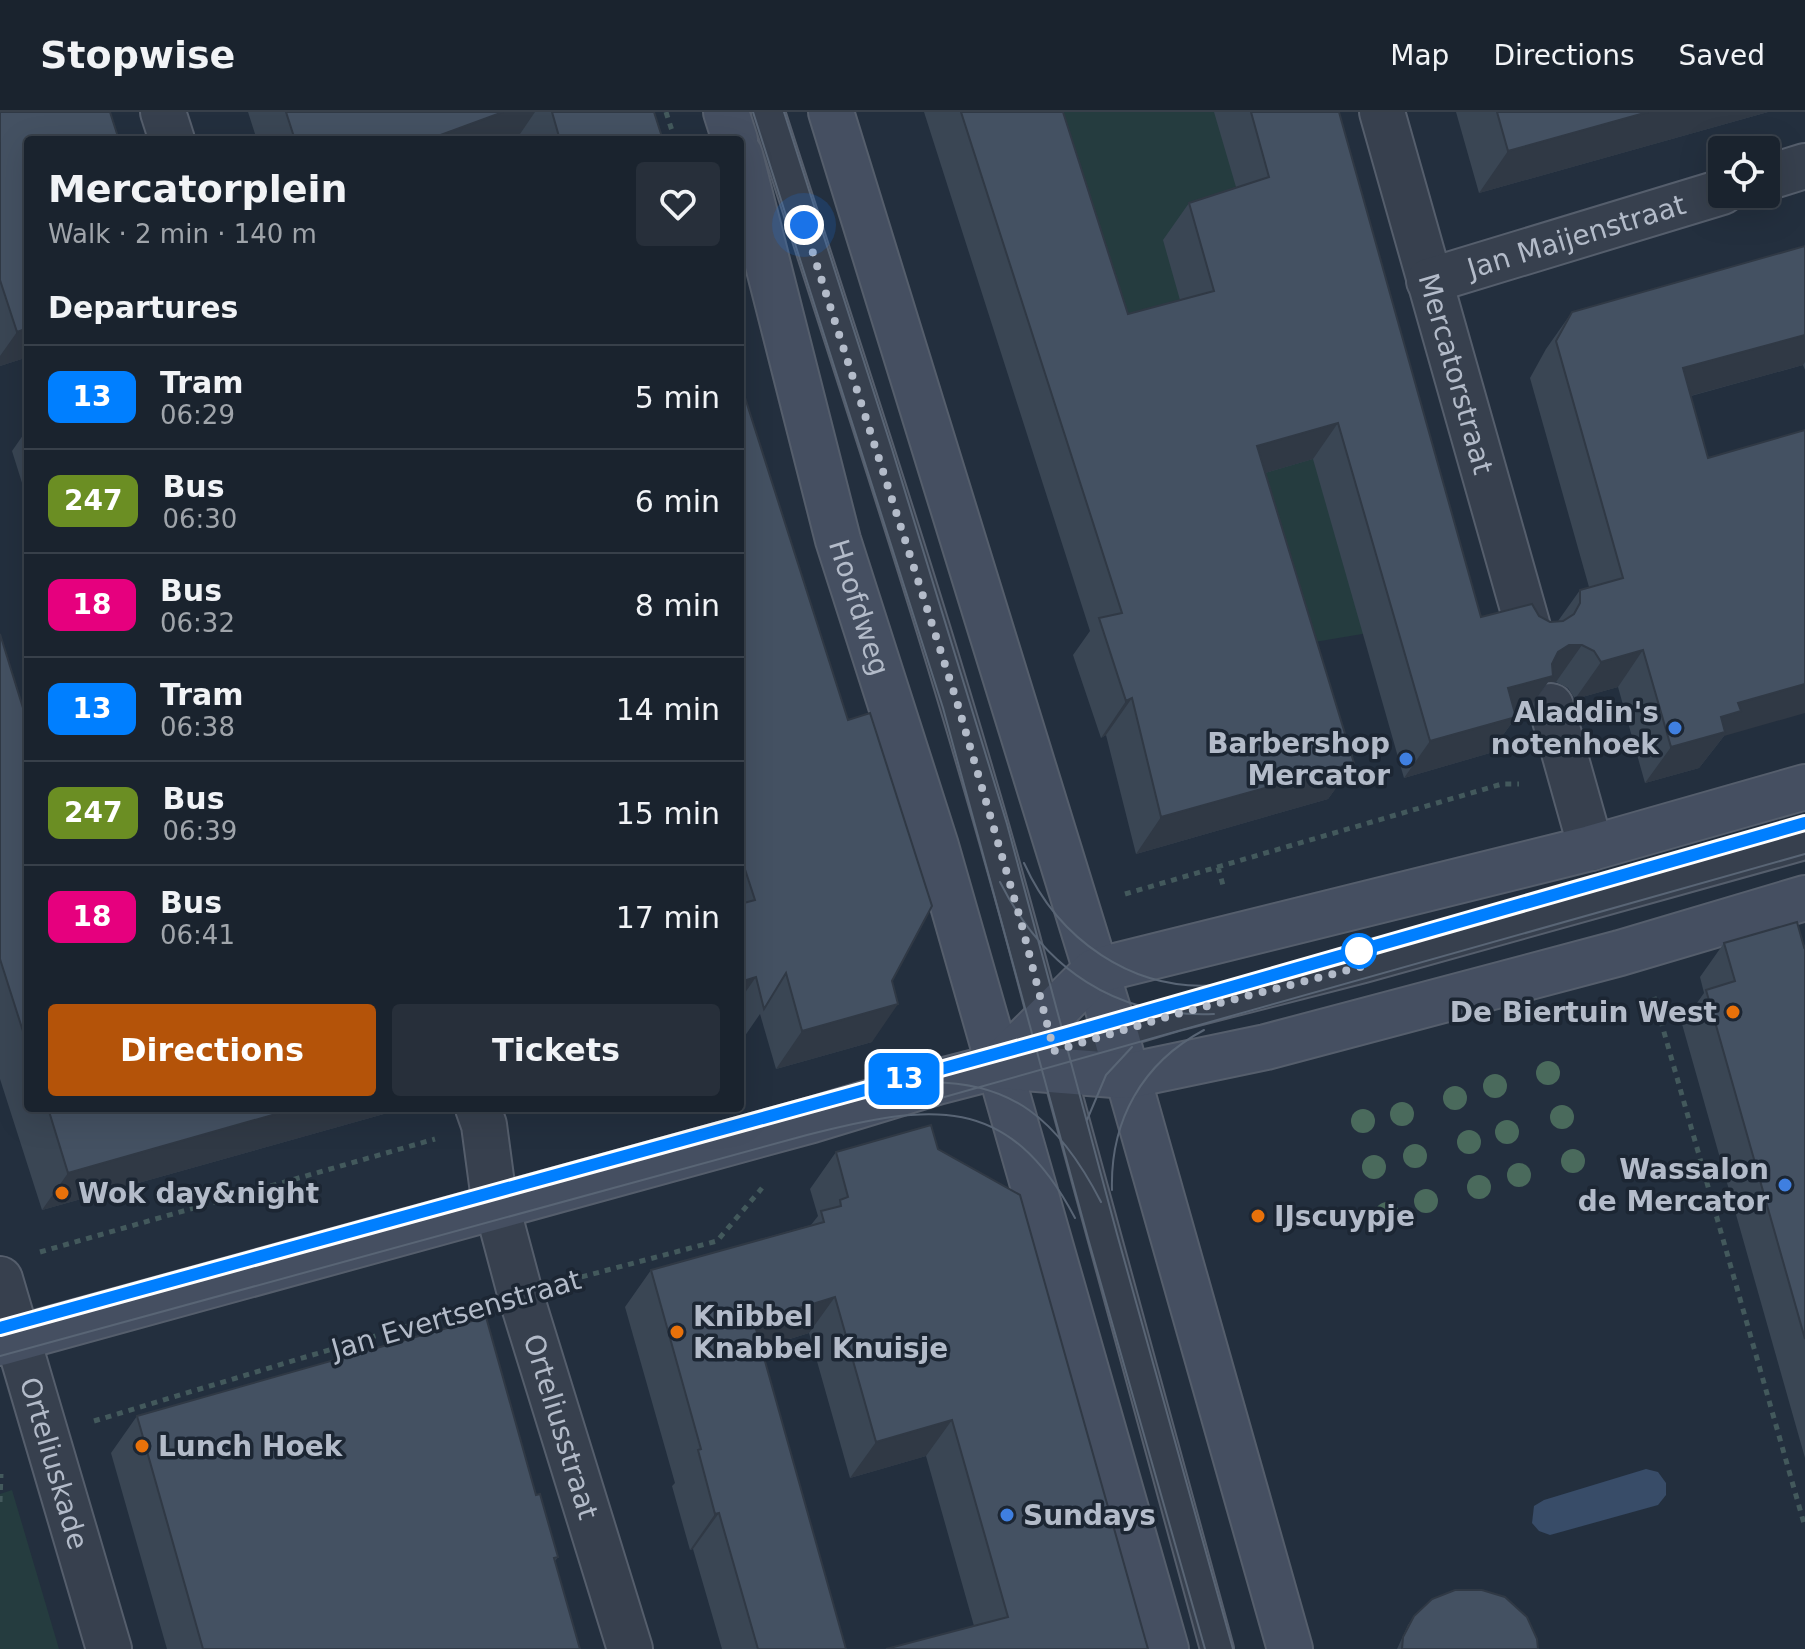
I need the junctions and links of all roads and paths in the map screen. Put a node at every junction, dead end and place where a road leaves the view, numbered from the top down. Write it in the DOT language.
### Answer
graph roads {
  1 [pos="163,112"];
  2 [pos="666,112"];
  3 [pos="726,112"];
  4 [pos="768,112"];
  5 [pos="831,112"];
  6 [pos="1382,112"];
  7 [pos="171,136"];
  8 [pos="674,136"];
  9 [pos="734,136"];
  10 [pos="1805,166"];
  11 [pos="744,171"];
  12 [pos="1780,174"];
  13 [pos="1708,196"];
  14 [pos="1429,281"];
  15 [pos="1530,634"];
  16 [pos="1551,706"];
  17 [pos="1805,787"];
  18 [pos="1576,794"];
  19 [pos="1805,843"];
  20 [pos="1591,848"];
  21 [pos="1805,898"];
  22 [pos="1078,911"];
  23 [pos="1635,967"];
  24 [pos="1095,971"];
  25 [pos="1115,1032"];
  26 [pos="1053,1047"];
  27 [pos="997,1060"];
  28 [pos="1127,1076"];
  29 [pos="481,1116"];
  30 [pos="764,1186"];
  31 [pos="497,1206"];
  32 [pos="15,1267"];
  33 [pos="520,1293"];
  34 [pos="8,1341"];
  35 [pos="47,1435"];
  36 [pos="1805,1527"];
  37 [pos="109,1649"];
  38 [pos="630,1649"];
  39 [pos="1166,1649"];
  40 [pos="1217,1649"];
  41 [pos="1290,1649"];
  1 -- 7 [label="street"];
  2 -- 8 [label="path"];
  3 -- 9 [label="street"];
  4 -- 26 [label="lane"];
  5 -- 22 [label="street"];
  6 -- 14 [label="street, Mercatorstraat"];
  10 -- 12 [label="street"];
  11 -- 27 [label="street, Hoofdweg"];
  13 -- 14 [label="street, Jan Maijenstraat"];
  14 -- 15 [label="street, Mercatorstraat"];
  16 -- 18 [label="street"];
  17 -- 20 [label="street"];
  18 -- 20 [label="street"];
  18 -- 22 [label="path"];
  19 -- 25 [label="lane"];
  20 -- 24 [label="street"];
  21 -- 23 [label="street"];
  22 -- 24 [label="street"];
  23 -- 28 [label="street"];
  23 -- 36 [label="path"];
  24 -- 25 [label="street"];
  24 -- 26 [label="street"];
  25 -- 26 [label="lane"];
  25 -- 28 [label="street"];
  26 -- 27 [label="street"];
  26 -- 28 [label="street"];
  26 -- 40 [label="lane"];
  27 -- 31 [label="street"];
  27 -- 39 [label="street, Hoofdweg"];
  28 -- 41 [label="street"];
  29 -- 31 [label="street, Orteliusstraat"];
  29 -- 32 [label="path"];
  30 -- 33 [label="path, Jan Evertsenstraat"];
  31 -- 33 [label="street, Orteliusstraat"];
  31 -- 34 [label="street"];
  32 -- 34 [label="street, Orteliuskade"];
  33 -- 35 [label="path, Jan Evertsenstraat"];
  33 -- 38 [label="street, Orteliusstraat"];
  34 -- 35 [label="street, Orteliuskade"];
  35 -- 37 [label="street, Orteliuskade"];
}
